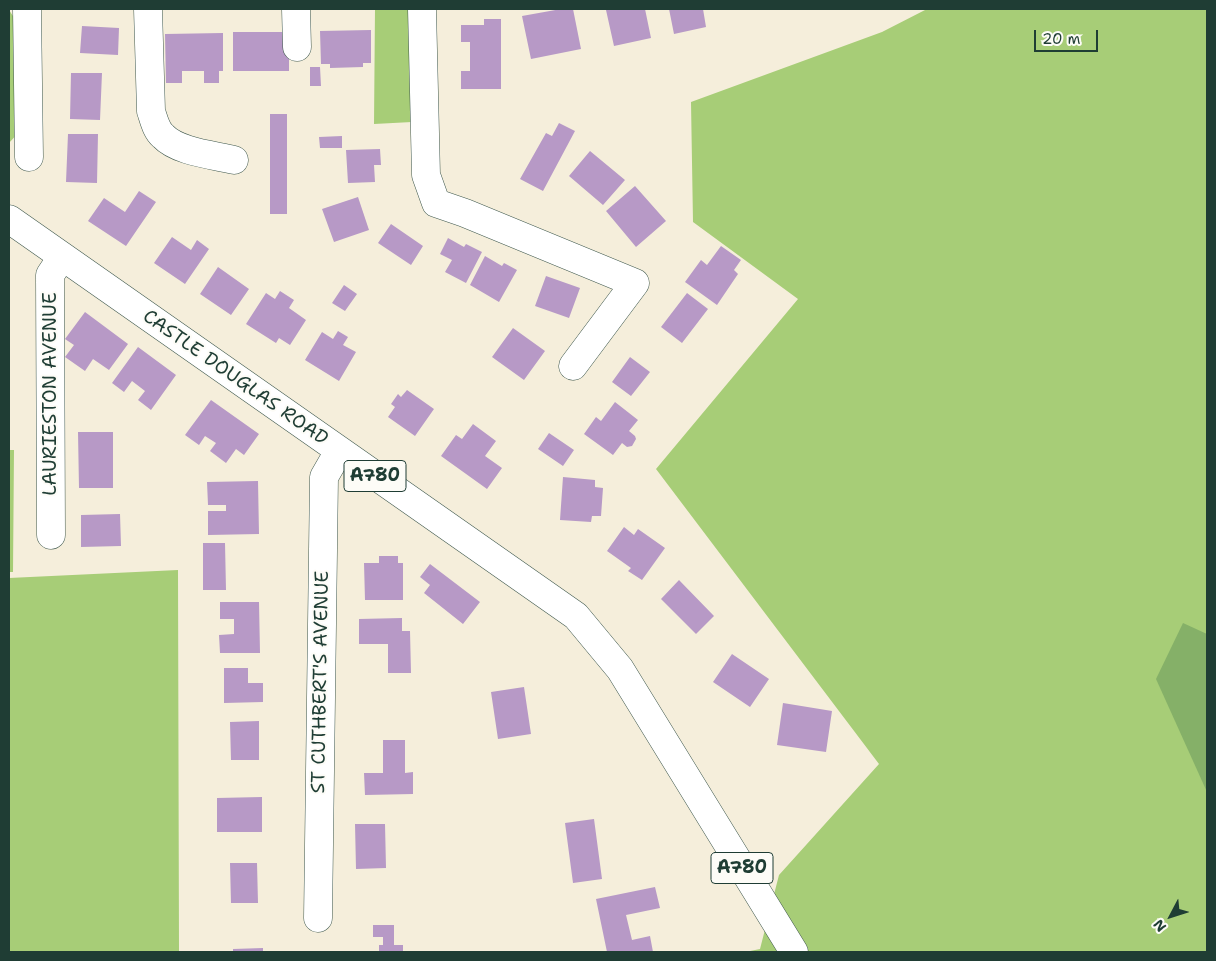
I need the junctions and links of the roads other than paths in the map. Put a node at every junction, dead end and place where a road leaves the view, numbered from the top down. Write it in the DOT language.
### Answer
graph roads {
  1 [pos="27,9"];
  2 [pos="148,9"];
  3 [pos="296,9"];
  4 [pos="422,9"];
  5 [pos="298,47"];
  6 [pos="29,157"];
  7 [pos="234,160"];
  8 [pos="9,219"];
  9 [pos="62,257"];
  10 [pos="574,366"];
  11 [pos="339,451"];
  12 [pos="51,535"];
  13 [pos="318,918"];
  14 [pos="794,952"];
  1 -- 6 [label="street"];
  2 -- 7 [label="street"];
  3 -- 5 [label="street"];
  4 -- 10 [label="street"];
  8 -- 9 [label="street, CASTLE DOUGLAS ROAD / A780"];
  9 -- 11 [label="street, CASTLE DOUGLAS ROAD / A780"];
  9 -- 12 [label="street, LAURIESTON AVENUE"];
  11 -- 13 [label="street, ST CUTHBERT'S AVENUE"];
  11 -- 14 [label="street, CASTLE DOUGLAS ROAD / A780"];
}
